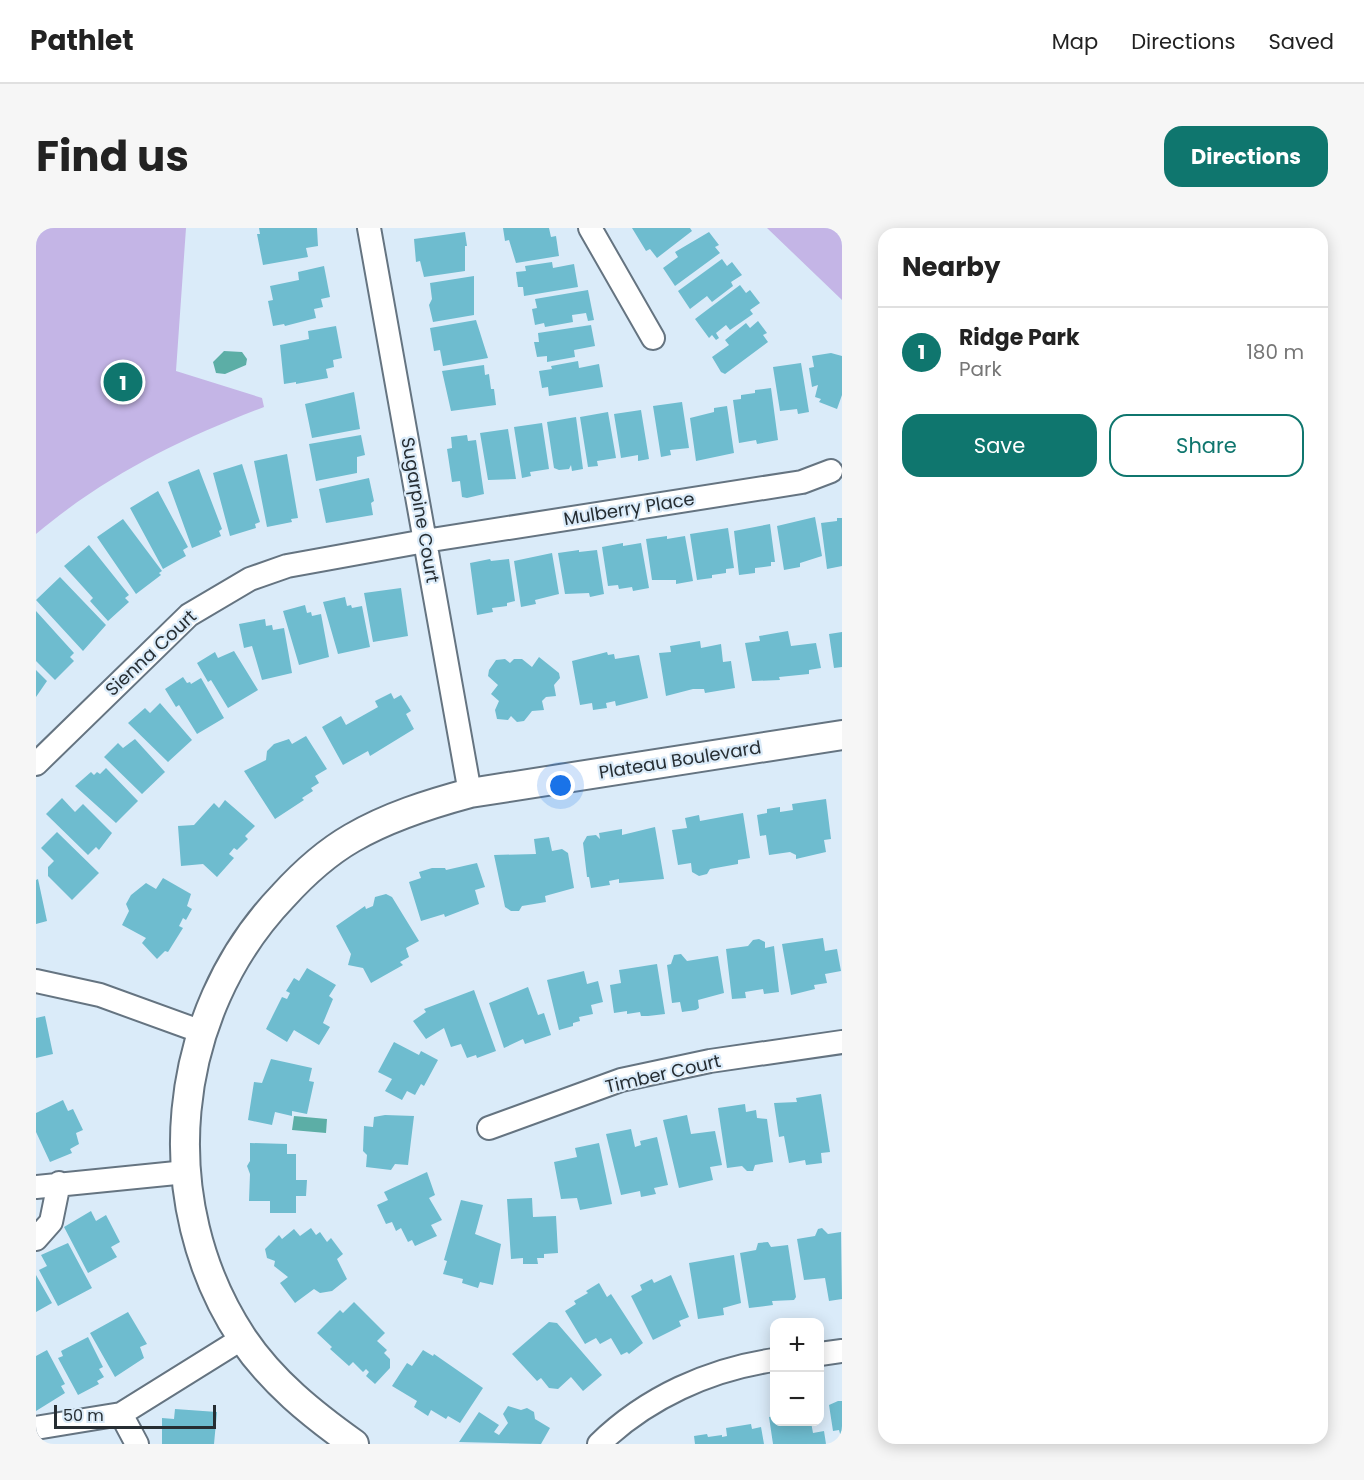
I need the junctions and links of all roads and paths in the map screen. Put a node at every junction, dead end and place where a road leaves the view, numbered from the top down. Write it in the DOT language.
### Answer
graph roads {
  1 [pos="369,228"];
  2 [pos="590,228"];
  3 [pos="652,338"];
  4 [pos="831,471"];
  5 [pos="425,541"];
  6 [pos="842,735"];
  7 [pos="36,764"];
  8 [pos="470,793"];
  9 [pos="36,981"];
  10 [pos="202,1032"];
  11 [pos="842,1042"];
  12 [pos="489,1128"];
  13 [pos="186,1172"];
  14 [pos="59,1183"];
  15 [pos="36,1187"];
  16 [pos="36,1239"];
  17 [pos="243,1338"];
  18 [pos="842,1351"];
  19 [pos="824,1353"];
  20 [pos="770,1361"];
  21 [pos="121,1414"];
  22 [pos="36,1428"];
  23 [pos="137,1444"];
  24 [pos="354,1444"];
  25 [pos="599,1444"];
  1 -- 5 [label="street, Sugarpine Court"];
  2 -- 3 [label="street"];
  4 -- 5 [label="street, Mulberry Place"];
  5 -- 7 [label="street, Sienna Court"];
  5 -- 8 [label="street, Sugarpine Court"];
  6 -- 8 [label="street, Plateau Boulevard"];
  8 -- 10 [label="street, Plateau Boulevard"];
  9 -- 10 [label="street"];
  10 -- 13 [label="street, Plateau Boulevard"];
  11 -- 12 [label="street, Timber Court"];
  13 -- 14 [label="street"];
  13 -- 17 [label="street, Plateau Boulevard"];
  14 -- 15 [label="street"];
  14 -- 16 [label="street"];
  17 -- 21 [label="street"];
  17 -- 24 [label="street, Plateau Boulevard"];
  18 -- 19 [label="street"];
  20 -- 25 [label="street"];
  21 -- 22 [label="street"];
  21 -- 23 [label="street"];
}
